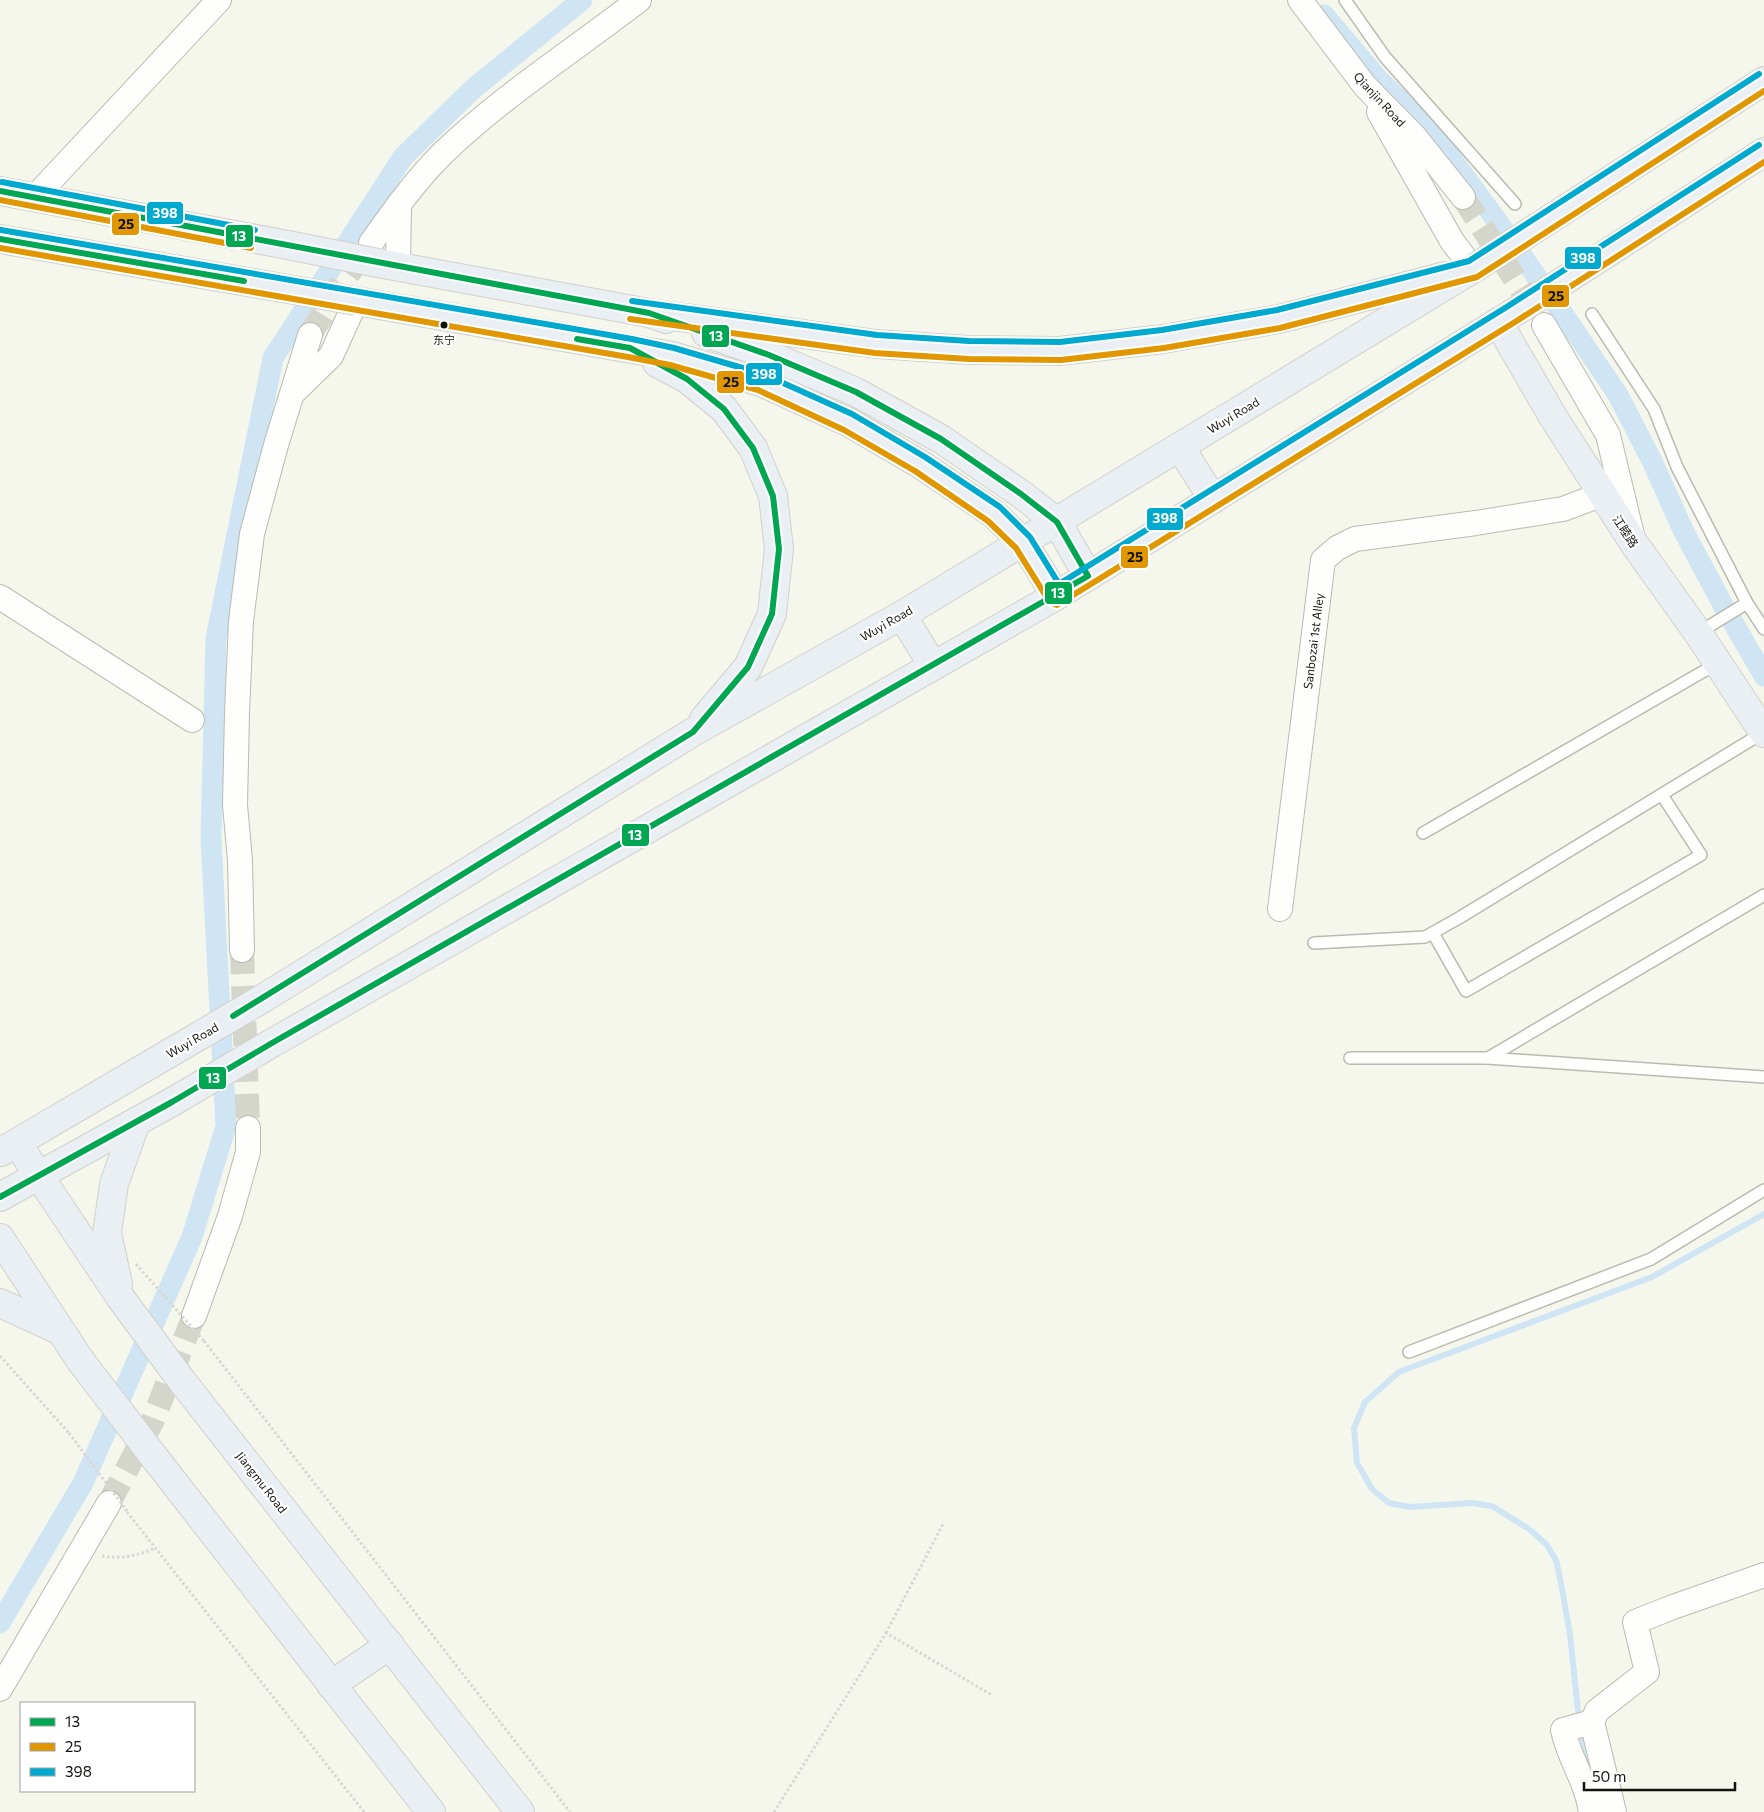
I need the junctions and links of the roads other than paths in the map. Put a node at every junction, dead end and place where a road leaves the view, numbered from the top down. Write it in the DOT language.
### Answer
graph roads {
  1 [pos="219,0"];
  2 [pos="639,0"];
  3 [pos="1300,0"];
  4 [pos="1345,0"];
  5 [pos="1764,81"];
  6 [pos="1365,86"];
  7 [pos="1764,152"];
  8 [pos="0,191"];
  9 [pos="35,197"];
  10 [pos="1463,197"];
  11 [pos="399,204"];
  12 [pos="1515,204"];
  13 [pos="0,239"];
  14 [pos="382,257"];
  15 [pos="1475,268"];
  16 [pos="356,301"];
  17 [pos="649,313"];
  18 [pos="1592,314"];
  19 [pos="1504,318"];
  20 [pos="1544,325"];
  21 [pos="310,335"];
  22 [pos="630,348"];
  23 [pos="292,393"];
  24 [pos="941,439"];
  25 [pos="1180,447"];
  26 [pos="920,464"];
  27 [pos="1603,494"];
  28 [pos="1213,499"];
  29 [pos="1056,522"];
  30 [pos="1023,542"];
  31 [pos="1633,542"];
  32 [pos="1088,576"];
  33 [pos="1056,596"];
  34 [pos="0,597"];
  35 [pos="1747,603"];
  36 [pos="902,615"];
  37 [pos="1764,629"];
  38 [pos="1698,633"];
  39 [pos="1718,663"];
  40 [pos="932,666"];
  41 [pos="192,720"];
  42 [pos="693,732"];
  43 [pos="1764,733"];
  44 [pos="1662,795"];
  45 [pos="1424,833"];
  46 [pos="1764,895"];
  47 [pos="1280,909"];
  48 [pos="1433,933"];
  49 [pos="1314,944"];
  50 [pos="242,950"];
  51 [pos="1350,1058"];
  52 [pos="1487,1058"];
  53 [pos="1764,1077"];
  54 [pos="136,1122"];
  55 [pos="248,1128"];
  56 [pos="8,1148"];
  57 [pos="38,1177"];
  58 [pos="1764,1190"];
  59 [pos="0,1197"];
  60 [pos="0,1238"];
  61 [pos="120,1297"];
  62 [pos="0,1303"];
  63 [pos="194,1316"];
  64 [pos="60,1330"];
  65 [pos="1409,1352"];
  66 [pos="118,1507"];
  67 [pos="1764,1576"];
  68 [pos="390,1645"];
  69 [pos="331,1685"];
  70 [pos="0,1689"];
  71 [pos="1591,1722"];
  72 [pos="430,1812"];
  73 [pos="520,1812"];
  74 [pos="1591,1812"];
  75 [pos="1614,1812"];
  1 -- 9 [label="street"];
  2 -- 11 [label="street"];
  3 -- 6 [label="street, Qianjin Road"];
  4 -- 12 [label="lane"];
  5 -- 15 [label="main road, Wuyi Road, bridge"];
  6 -- 10 [label="street, Qianjin Road"];
  6 -- 15 [label="street"];
  7 -- 19 [label="main road, bridge"];
  8 -- 9 [label="main road"];
  9 -- 14 [label="main road, bridge"];
  11 -- 14 [label="street"];
  11 -- 14 [label="street"];
  13 -- 16 [label="main road, bridge"];
  14 -- 17 [label="main road"];
  15 -- 17 [label="main road"];
  15 -- 25 [label="main road, Wuyi Road"];
  16 -- 22 [label="main road"];
  16 -- 23 [label="street"];
  17 -- 24 [label="main road"];
  18 -- 35 [label="lane"];
  19 -- 27 [label="main road, 江睦路"];
  19 -- 28 [label="main road"];
  20 -- 31 [label="street"];
  21 -- 23 [label="street"];
  22 -- 26 [label="main road"];
  22 -- 42 [label="main road"];
  23 -- 50 [label="street"];
  24 -- 26 [label="main road"];
  24 -- 29 [label="main road"];
  25 -- 28 [label="main road"];
  25 -- 29 [label="main road, Wuyi Road"];
  26 -- 30 [label="main road"];
  27 -- 31 [label="main road, 江睦路"];
  27 -- 47 [label="street, Sanbozai 1st Alley"];
  28 -- 32 [label="main road"];
  29 -- 30 [label="main road, Wuyi Road"];
  29 -- 32 [label="main road"];
  30 -- 33 [label="main road"];
  30 -- 36 [label="main road, Wuyi Road"];
  31 -- 38 [label="main road, 江睦路"];
  32 -- 33 [label="main road"];
  33 -- 40 [label="main road"];
  34 -- 41 [label="street"];
  35 -- 37 [label="lane"];
  35 -- 38 [label="lane"];
  36 -- 40 [label="main road"];
  36 -- 42 [label="main road, Wuyi Road"];
  38 -- 39 [label="main road, 江睦路"];
  39 -- 43 [label="main road, 江睦路"];
  39 -- 45 [label="lane"];
  40 -- 54 [label="main road, bridge"];
  42 -- 56 [label="main road, Wuyi Road, bridge"];
  43 -- 44 [label="lane"];
  44 -- 48 [label="lane"];
  44 -- 48 [label="lane"];
  46 -- 52 [label="lane"];
  48 -- 49 [label="lane"];
  51 -- 52 [label="lane"];
  52 -- 53 [label="lane"];
  54 -- 57 [label="main road"];
  54 -- 61 [label="main road"];
  55 -- 63 [label="street"];
  56 -- 57 [label="main road, Jiangmu Road"];
  57 -- 59 [label="main road"];
  57 -- 61 [label="main road, Jiangmu Road"];
  58 -- 65 [label="lane"];
  60 -- 64 [label="main road"];
  61 -- 68 [label="main road, Jiangmu Road, bridge"];
  62 -- 64 [label="main road"];
  64 -- 69 [label="main road, bridge"];
  66 -- 70 [label="street"];
  67 -- 71 [label="street"];
  68 -- 69 [label="main road"];
  68 -- 73 [label="main road, Jiangmu Road"];
  69 -- 72 [label="main road"];
  71 -- 74 [label="street"];
  71 -- 75 [label="street"];
}
